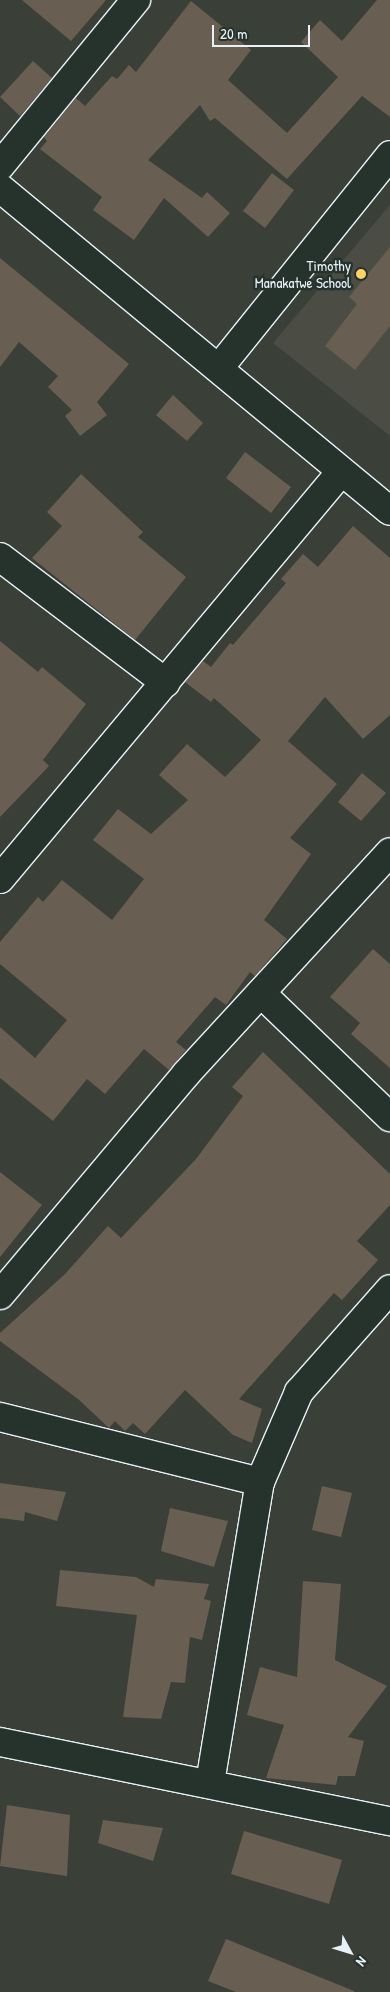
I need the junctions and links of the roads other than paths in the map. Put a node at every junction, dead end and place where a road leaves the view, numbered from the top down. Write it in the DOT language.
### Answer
graph roads {
  1 [pos="136,0"];
  2 [pos="390,154"];
  3 [pos="0,166"];
  4 [pos="0,188"];
  5 [pos="219,368"];
  6 [pos="340,473"];
  7 [pos="390,511"];
  8 [pos="0,557"];
  9 [pos="166,683"];
  10 [pos="390,852"];
  11 [pos="0,878"];
  12 [pos="261,992"];
  13 [pos="390,1117"];
  14 [pos="390,1289"];
  15 [pos="0,1295"];
  16 [pos="0,1417"];
  17 [pos="260,1482"];
  18 [pos="0,1742"];
  19 [pos="210,1783"];
  20 [pos="390,1821"];
  1 -- 3 [label="street"];
  2 -- 5 [label="street"];
  4 -- 5 [label="street"];
  5 -- 6 [label="street"];
  6 -- 7 [label="street"];
  6 -- 9 [label="street"];
  8 -- 9 [label="street"];
  9 -- 11 [label="street"];
  10 -- 12 [label="street"];
  12 -- 13 [label="street"];
  12 -- 15 [label="street"];
  14 -- 17 [label="street"];
  16 -- 17 [label="street"];
  17 -- 19 [label="street"];
  18 -- 19 [label="street"];
  19 -- 20 [label="street"];
}
